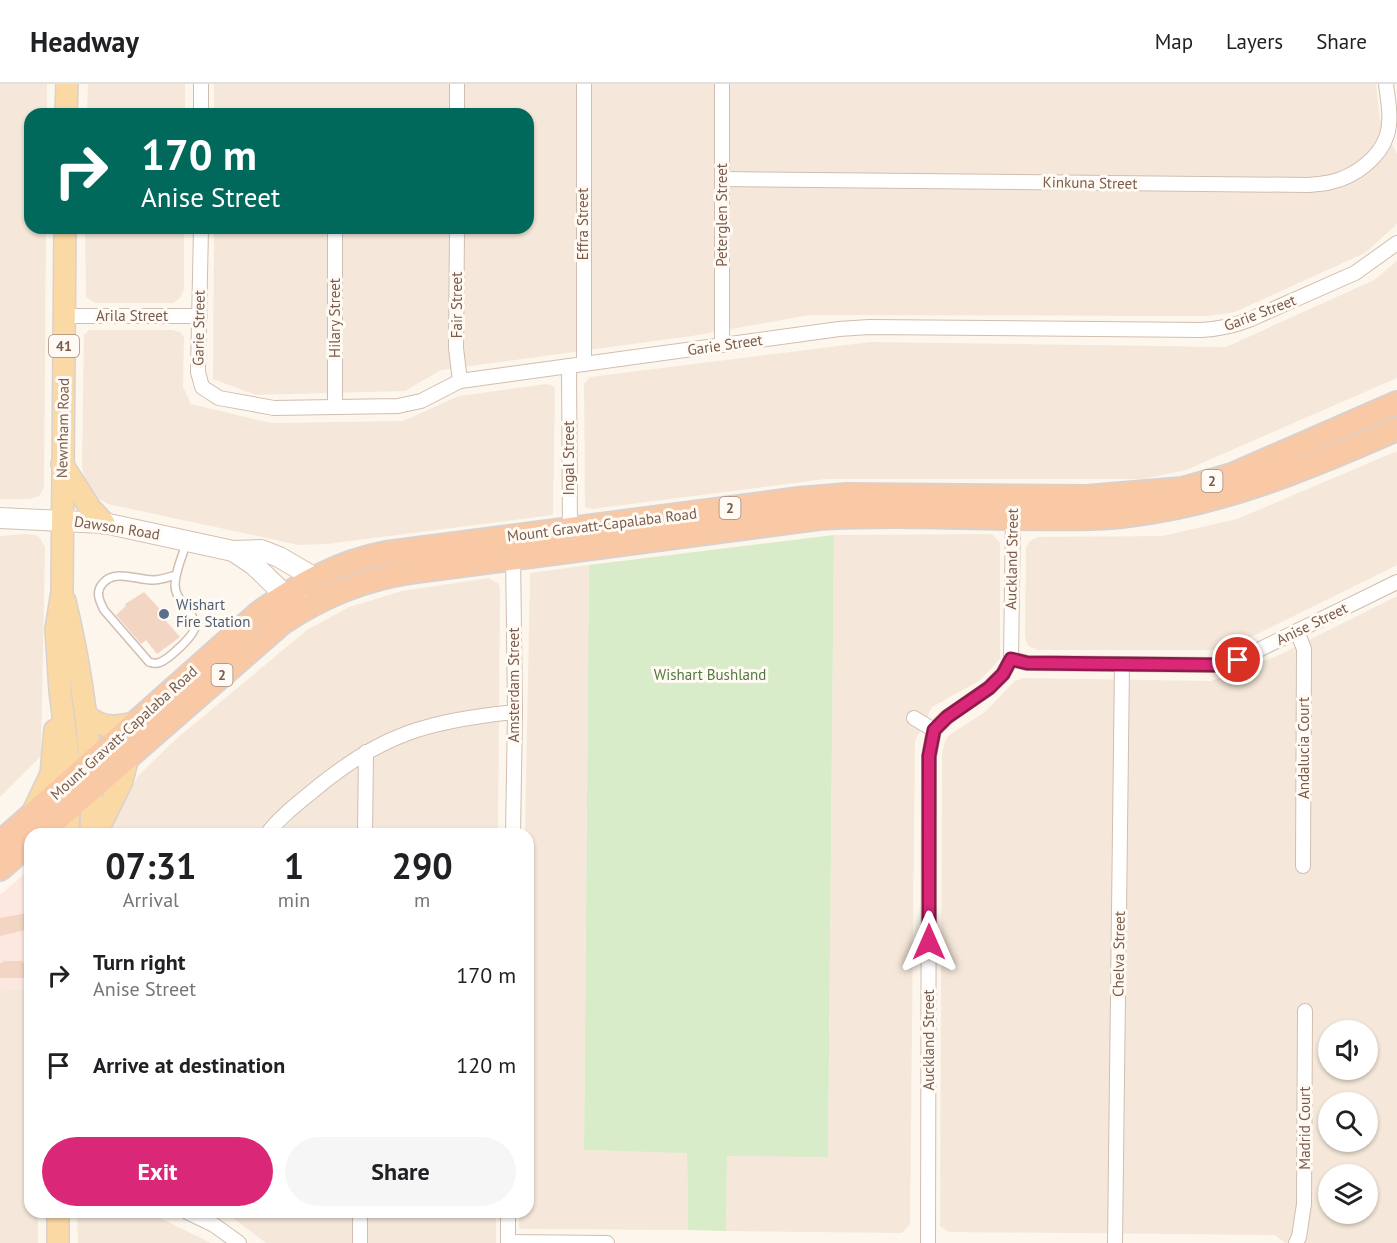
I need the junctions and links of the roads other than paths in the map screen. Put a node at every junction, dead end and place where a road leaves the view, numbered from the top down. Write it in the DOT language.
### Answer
graph roads {
  1 [pos="67,84"];
  2 [pos="201,84"];
  3 [pos="457,84"];
  4 [pos="584,84"];
  5 [pos="722,84"];
  6 [pos="1386,84"];
  7 [pos="66,108"];
  8 [pos="201,108"];
  9 [pos="457,108"];
  10 [pos="722,179"];
  11 [pos="65,234"];
  12 [pos="201,234"];
  13 [pos="335,234"];
  14 [pos="457,234"];
  15 [pos="1397,243"];
  16 [pos="64,316"];
  17 [pos="201,316"];
  18 [pos="722,345"];
  19 [pos="584,364"];
  20 [pos="569,366"];
  21 [pos="460,381"];
  22 [pos="1397,404"];
  23 [pos="335,407"];
  24 [pos="1397,429"];
  25 [pos="62,464"];
  26 [pos="1013,507"];
  27 [pos="0,518"];
  28 [pos="62,520"];
  29 [pos="104,523"];
  30 [pos="570,540"];
  31 [pos="186,541"];
  32 [pos="512,547"];
  33 [pos="233,551"];
  34 [pos="176,575"];
  35 [pos="1397,582"];
  36 [pos="318,588"];
  37 [pos="62,592"];
  38 [pos="285,594"];
  39 [pos="1297,631"];
  40 [pos="1011,659"];
  41 [pos="1122,664"];
  42 [pos="60,691"];
  43 [pos="515,712"];
  44 [pos="86,716"];
  45 [pos="914,718"];
  46 [pos="135,723"];
  47 [pos="934,730"];
  48 [pos="366,752"];
  49 [pos="128,757"];
  50 [pos="90,762"];
  51 [pos="69,781"];
  52 [pos="91,789"];
  53 [pos="69,809"];
  54 [pos="35,826"];
  55 [pos="68,828"];
  56 [pos="94,828"];
  57 [pos="97,828"];
  58 [pos="273,828"];
  59 [pos="365,828"];
  60 [pos="513,828"];
  61 [pos="24,840"];
  62 [pos="24,848"];
  63 [pos="10,858"];
  64 [pos="1303,866"];
  65 [pos="1305,1011"];
  66 [pos="58,1218"];
  67 [pos="214,1218"];
  68 [pos="360,1218"];
  69 [pos="508,1218"];
  70 [pos="508,1242"];
  71 [pos="58,1243"];
  72 [pos="239,1243"];
  73 [pos="360,1243"];
  74 [pos="607,1243"];
  75 [pos="928,1243"];
  76 [pos="1116,1243"];
  77 [pos="1296,1243"];
  1 -- 7 [label="main road"];
  2 -- 8 [label="street"];
  3 -- 9 [label="street"];
  4 -- 19 [label="street, Effra Street"];
  5 -- 10 [label="street, Peterglen Street"];
  6 -- 10 [label="street, Kinkuna Street"];
  10 -- 18 [label="street, Peterglen Street"];
  11 -- 16 [label="main road, Newnham Road / 41"];
  12 -- 17 [label="street, Garie Street"];
  13 -- 23 [label="street, Hilary Street"];
  14 -- 21 [label="street, Fair Street"];
  15 -- 18 [label="street, Garie Street"];
  16 -- 17 [label="street, Arila Street"];
  16 -- 25 [label="main road, Newnham Road / 41"];
  17 -- 23 [label="street, Garie Street"];
  18 -- 19 [label="street, Garie Street"];
  19 -- 20 [label="street, Garie Street"];
  20 -- 21 [label="street, Garie Street"];
  20 -- 30 [label="street, Ingal Street"];
  21 -- 23 [label="street, Garie Street"];
  22 -- 26 [label="highway, Mount Gravatt-Capalaba Road / 2"];
  24 -- 26 [label="highway, Mount Gravatt-Capalaba Road / 2"];
  25 -- 28 [label="main road, Newnham Road / 41"];
  25 -- 29 [label="main road"];
  26 -- 30 [label="highway, Mount Gravatt-Capalaba Road / 2"];
  26 -- 40 [label="street, Auckland Street"];
  27 -- 28 [label="main road, Dawson Road"];
  28 -- 29 [label="main road, Dawson Road"];
  28 -- 37 [label="main road, Newnham Road / 41"];
  29 -- 31 [label="main road, Dawson Road"];
  30 -- 32 [label="highway, Mount Gravatt-Capalaba Road / 2"];
  31 -- 33 [label="main road, Dawson Road"];
  31 -- 34 [label="lane"];
  32 -- 36 [label="highway, Mount Gravatt-Capalaba Road / 2"];
  32 -- 43 [label="street, Amsterdam Street"];
  33 -- 36 [label="main road, Dawson Road"];
  33 -- 38 [label="main road, Dawson Road"];
  34 -- 34 [label="lane"];
  35 -- 39 [label="street, Anise Street"];
  36 -- 38 [label="highway, Mount Gravatt-Capalaba Road / 2"];
  36 -- 49 [label="highway, Mount Gravatt-Capalaba Road / 2"];
  37 -- 42 [label="main road, Newnham Road / 41"];
  37 -- 44 [label="main road, Newnham Road / 41"];
  38 -- 46 [label="highway, Mount Gravatt-Capalaba Road / 2"];
  39 -- 41 [label="street, Anise Street"];
  39 -- 64 [label="street, Andalucia Court"];
  40 -- 41 [label="street, Anise Street"];
  40 -- 47 [label="street"];
  41 -- 76 [label="street, Chelva Street"];
  42 -- 51 [label="main road, Newnham Road / 41"];
  42 -- 54 [label="main road"];
  43 -- 48 [label="street"];
  43 -- 60 [label="street, Amsterdam Street"];
  44 -- 46 [label="main road"];
  44 -- 50 [label="main road, Newnham Road / 41"];
  45 -- 47 [label="street"];
  46 -- 50 [label="highway, Mount Gravatt-Capalaba Road / 2"];
  47 -- 75 [label="street, Auckland Street"];
  48 -- 58 [label="street"];
  48 -- 59 [label="street"];
  49 -- 52 [label="highway, Mount Gravatt-Capalaba Road / 2"];
  49 -- 57 [label="main road"];
  50 -- 51 [label="highway, Mount Gravatt-Capalaba Road / 2"];
  50 -- 52 [label="main road, Newnham Road / 41"];
  51 -- 53 [label="main road, Newnham Road / 41"];
  51 -- 54 [label="highway, Mount Gravatt-Capalaba Road / 2"];
  52 -- 53 [label="highway, Mount Gravatt-Capalaba Road / 2"];
  52 -- 56 [label="main road, Newnham Road / 41"];
  53 -- 54 [label="highway, Mount Gravatt-Capalaba Road / 2"];
  53 -- 55 [label="main road, Newnham Road / 41"];
  61 -- 63 [label="highway, Mount Gravatt-Capalaba Road / 2"];
  62 -- 63 [label="highway, Mount Gravatt-Capalaba Road / 2"];
  65 -- 77 [label="street, Madrid Court"];
  66 -- 71 [label="main road"];
  67 -- 72 [label="street"];
  68 -- 73 [label="street"];
  69 -- 70 [label="street"];
  70 -- 74 [label="street"];
}
